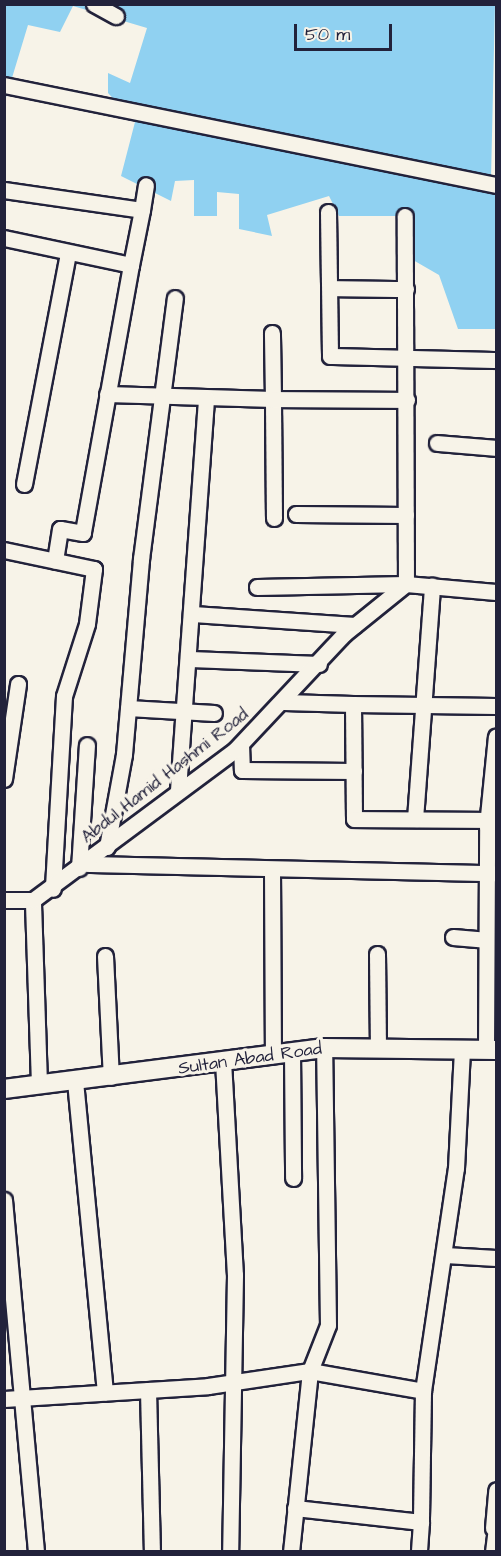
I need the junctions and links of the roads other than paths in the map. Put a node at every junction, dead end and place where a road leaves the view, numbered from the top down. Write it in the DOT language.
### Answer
graph roads {
  1 [pos="94,4"];
  2 [pos="116,15"];
  3 [pos="4,85"];
  4 [pos="146,185"];
  5 [pos="496,185"];
  6 [pos="4,190"];
  7 [pos="142,210"];
  8 [pos="328,212"];
  9 [pos="405,216"];
  10 [pos="4,238"];
  11 [pos="68,254"];
  12 [pos="131,265"];
  13 [pos="330,288"];
  14 [pos="405,289"];
  15 [pos="175,298"];
  16 [pos="272,333"];
  17 [pos="407,356"];
  18 [pos="496,360"];
  19 [pos="106,394"];
  20 [pos="165,397"];
  21 [pos="206,398"];
  22 [pos="273,399"];
  23 [pos="407,400"];
  24 [pos="437,443"];
  25 [pos="496,448"];
  26 [pos="24,484"];
  27 [pos="296,514"];
  28 [pos="406,514"];
  29 [pos="274,518"];
  30 [pos="4,550"];
  31 [pos="55,561"];
  32 [pos="406,584"];
  33 [pos="432,586"];
  34 [pos="257,587"];
  35 [pos="496,592"];
  36 [pos="193,614"];
  37 [pos="355,625"];
  38 [pos="190,659"];
  39 [pos="319,664"];
  40 [pos="18,684"];
  41 [pos="284,702"];
  42 [pos="353,704"];
  43 [pos="423,706"];
  44 [pos="496,706"];
  45 [pos="128,708"];
  46 [pos="186,712"];
  47 [pos="214,713"];
  48 [pos="496,736"];
  49 [pos="241,744"];
  50 [pos="87,745"];
  51 [pos="354,771"];
  52 [pos="4,779"];
  53 [pos="178,790"];
  54 [pos="415,819"];
  55 [pos="488,820"];
  56 [pos="107,847"];
  57 [pos="83,866"];
  58 [pos="272,870"];
  59 [pos="491,873"];
  60 [pos="53,889"];
  61 [pos="4,900"];
  62 [pos="33,900"];
  63 [pos="453,937"];
  64 [pos="485,939"];
  65 [pos="377,954"];
  66 [pos="105,956"];
  67 [pos="324,1048"];
  68 [pos="378,1048"];
  69 [pos="462,1050"];
  70 [pos="491,1050"];
  71 [pos="292,1052"];
  72 [pos="273,1054"];
  73 [pos="223,1061"];
  74 [pos="111,1077"];
  75 [pos="75,1081"];
  76 [pos="39,1084"];
  77 [pos="4,1089"];
  78 [pos="293,1178"];
  79 [pos="4,1200"];
  80 [pos="445,1255"];
  81 [pos="496,1258"];
  82 [pos="310,1371"];
  83 [pos="229,1383"];
  84 [pos="148,1390"];
  85 [pos="423,1391"];
  86 [pos="105,1393"];
  87 [pos="24,1398"];
  88 [pos="4,1399"];
  89 [pos="496,1490"];
  90 [pos="294,1508"];
  91 [pos="421,1522"];
  92 [pos="495,1528"];
  93 [pos="36,1551"];
  94 [pos="152,1551"];
  95 [pos="230,1551"];
  96 [pos="291,1551"];
  97 [pos="419,1551"];
  98 [pos="493,1551"];
  1 -- 2 [label="street"];
  3 -- 5 [label="street"];
  4 -- 7 [label="street"];
  6 -- 7 [label="street"];
  7 -- 12 [label="street"];
  8 -- 13 [label="street"];
  9 -- 14 [label="street"];
  10 -- 11 [label="street"];
  11 -- 12 [label="street"];
  11 -- 26 [label="street"];
  12 -- 19 [label="street"];
  13 -- 14 [label="street"];
  13 -- 17 [label="street"];
  14 -- 17 [label="street"];
  15 -- 20 [label="street"];
  16 -- 22 [label="street"];
  17 -- 18 [label="street"];
  17 -- 23 [label="street"];
  19 -- 20 [label="street"];
  19 -- 31 [label="street"];
  20 -- 21 [label="street"];
  20 -- 45 [label="street"];
  21 -- 22 [label="street"];
  21 -- 36 [label="street"];
  22 -- 23 [label="street"];
  22 -- 29 [label="street"];
  23 -- 28 [label="street"];
  24 -- 25 [label="street"];
  27 -- 28 [label="street"];
  28 -- 32 [label="street"];
  30 -- 31 [label="street"];
  31 -- 60 [label="street"];
  32 -- 33 [label="street"];
  32 -- 34 [label="street"];
  32 -- 37 [label="street, Abdul Hamid Hashmi Road"];
  33 -- 35 [label="street"];
  33 -- 43 [label="street"];
  36 -- 37 [label="street"];
  36 -- 38 [label="street"];
  37 -- 39 [label="street, Abdul Hamid Hashmi Road"];
  38 -- 39 [label="street"];
  38 -- 46 [label="street"];
  39 -- 41 [label="street, Abdul Hamid Hashmi Road"];
  40 -- 52 [label="street"];
  41 -- 42 [label="street"];
  41 -- 49 [label="street, Abdul Hamid Hashmi Road"];
  42 -- 43 [label="street"];
  42 -- 51 [label="street"];
  43 -- 44 [label="street"];
  43 -- 54 [label="street"];
  45 -- 46 [label="street"];
  45 -- 56 [label="street"];
  46 -- 47 [label="street"];
  46 -- 53 [label="street"];
  48 -- 55 [label="street"];
  49 -- 51 [label="street"];
  49 -- 53 [label="street, Abdul Hamid Hashmi Road"];
  50 -- 57 [label="street"];
  51 -- 54 [label="street"];
  53 -- 56 [label="street, Abdul Hamid Hashmi Road"];
  54 -- 55 [label="street"];
  55 -- 59 [label="street"];
  56 -- 57 [label="street, Abdul Hamid Hashmi Road"];
  57 -- 58 [label="street"];
  57 -- 60 [label="street, Abdul Hamid Hashmi Road"];
  58 -- 59 [label="street"];
  58 -- 72 [label="street"];
  59 -- 64 [label="street"];
  60 -- 62 [label="street, Abdul Hamid Hashmi Road"];
  61 -- 62 [label="street"];
  62 -- 76 [label="street"];
  63 -- 64 [label="street"];
  64 -- 70 [label="street"];
  65 -- 68 [label="street"];
  66 -- 74 [label="street"];
  67 -- 68 [label="street, Sultan Abad Road"];
  67 -- 71 [label="street, Sultan Abad Road"];
  67 -- 82 [label="street"];
  68 -- 69 [label="street, Sultan Abad Road"];
  69 -- 70 [label="street, Sultan Abad Road"];
  69 -- 80 [label="street"];
  71 -- 72 [label="street, Sultan Abad Road"];
  71 -- 78 [label="street"];
  72 -- 73 [label="street, Sultan Abad Road"];
  73 -- 74 [label="street, Sultan Abad Road"];
  73 -- 83 [label="street"];
  74 -- 75 [label="street, Sultan Abad Road"];
  75 -- 76 [label="street, Sultan Abad Road"];
  75 -- 86 [label="street"];
  76 -- 77 [label="street, Sultan Abad Road"];
  79 -- 87 [label="street"];
  80 -- 81 [label="street"];
  80 -- 85 [label="street"];
  82 -- 83 [label="street"];
  82 -- 85 [label="street"];
  82 -- 90 [label="street"];
  83 -- 84 [label="street"];
  83 -- 95 [label="street"];
  84 -- 86 [label="street"];
  84 -- 94 [label="street"];
  85 -- 91 [label="street"];
  86 -- 87 [label="street"];
  87 -- 88 [label="street"];
  87 -- 93 [label="street"];
  89 -- 92 [label="street"];
  90 -- 91 [label="street"];
  90 -- 96 [label="street"];
  91 -- 97 [label="street"];
  92 -- 98 [label="street"];
}
